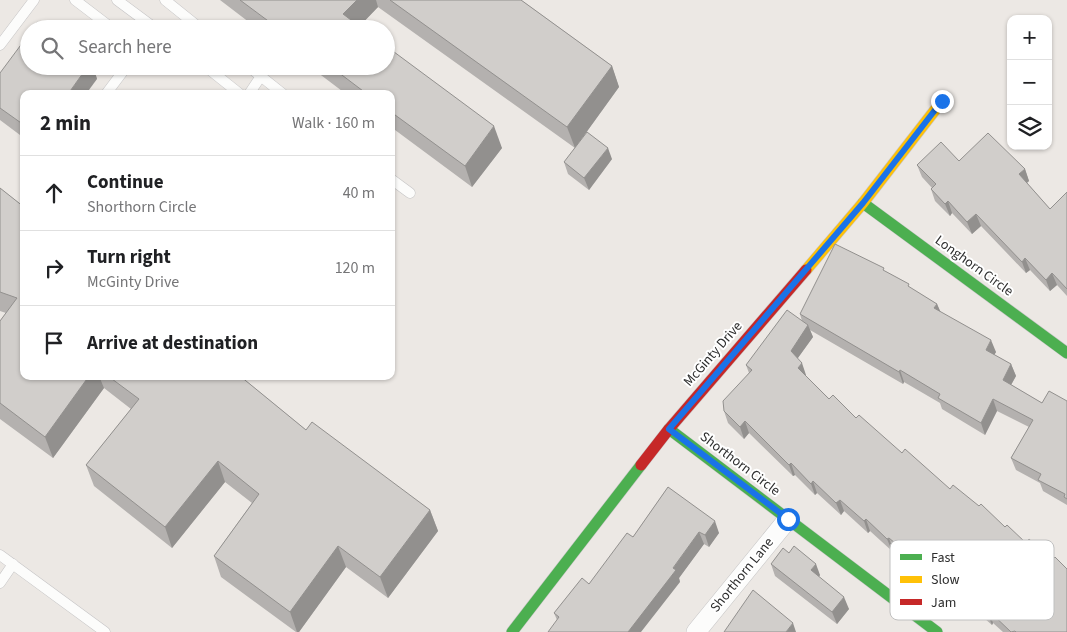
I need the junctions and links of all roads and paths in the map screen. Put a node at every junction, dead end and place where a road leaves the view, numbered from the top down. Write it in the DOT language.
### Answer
graph roads {
  1 [pos="34,0"];
  2 [pos="75,0"];
  3 [pos="117,0"];
  4 [pos="165,0"];
  5 [pos="101,20"];
  6 [pos="145,20"];
  7 [pos="190,20"];
  8 [pos="0,45"];
  9 [pos="120,75"];
  10 [pos="216,75"];
  11 [pos="261,76"];
  12 [pos="109,90"];
  13 [pos="235,90"];
  14 [pos="252,90"];
  15 [pos="278,90"];
  16 [pos="942,101"];
  17 [pos="395,182"];
  18 [pos="410,193"];
  19 [pos="863,203"];
  20 [pos="1067,353"];
  21 [pos="669,429"];
  22 [pos="788,519"];
  23 [pos="0,555"];
  24 [pos="13,564"];
  25 [pos="0,583"];
  26 [pos="890,596"];
  27 [pos="921,620"];
  28 [pos="105,632"];
  29 [pos="512,632"];
  30 [pos="696,632"];
  31 [pos="937,632"];
  1 -- 8 [label="lane"];
  2 -- 5 [label="lane"];
  3 -- 6 [label="lane"];
  4 -- 7 [label="lane"];
  9 -- 12 [label="lane"];
  10 -- 13 [label="lane"];
  11 -- 14 [label="lane"];
  11 -- 15 [label="lane"];
  16 -- 19 [label="street, McGinty Drive"];
  17 -- 18 [label="lane"];
  19 -- 20 [label="street, Longhorn Circle"];
  19 -- 21 [label="street, McGinty Drive"];
  21 -- 22 [label="street, Shorthorn Circle"];
  21 -- 29 [label="street, McGinty Drive"];
  22 -- 26 [label="street, Shorthorn Circle"];
  22 -- 30 [label="street, Shorthorn Lane"];
  23 -- 24 [label="lane"];
  24 -- 25 [label="lane"];
  24 -- 28 [label="lane"];
  27 -- 31 [label="street, Shorthorn Circle"];
}
